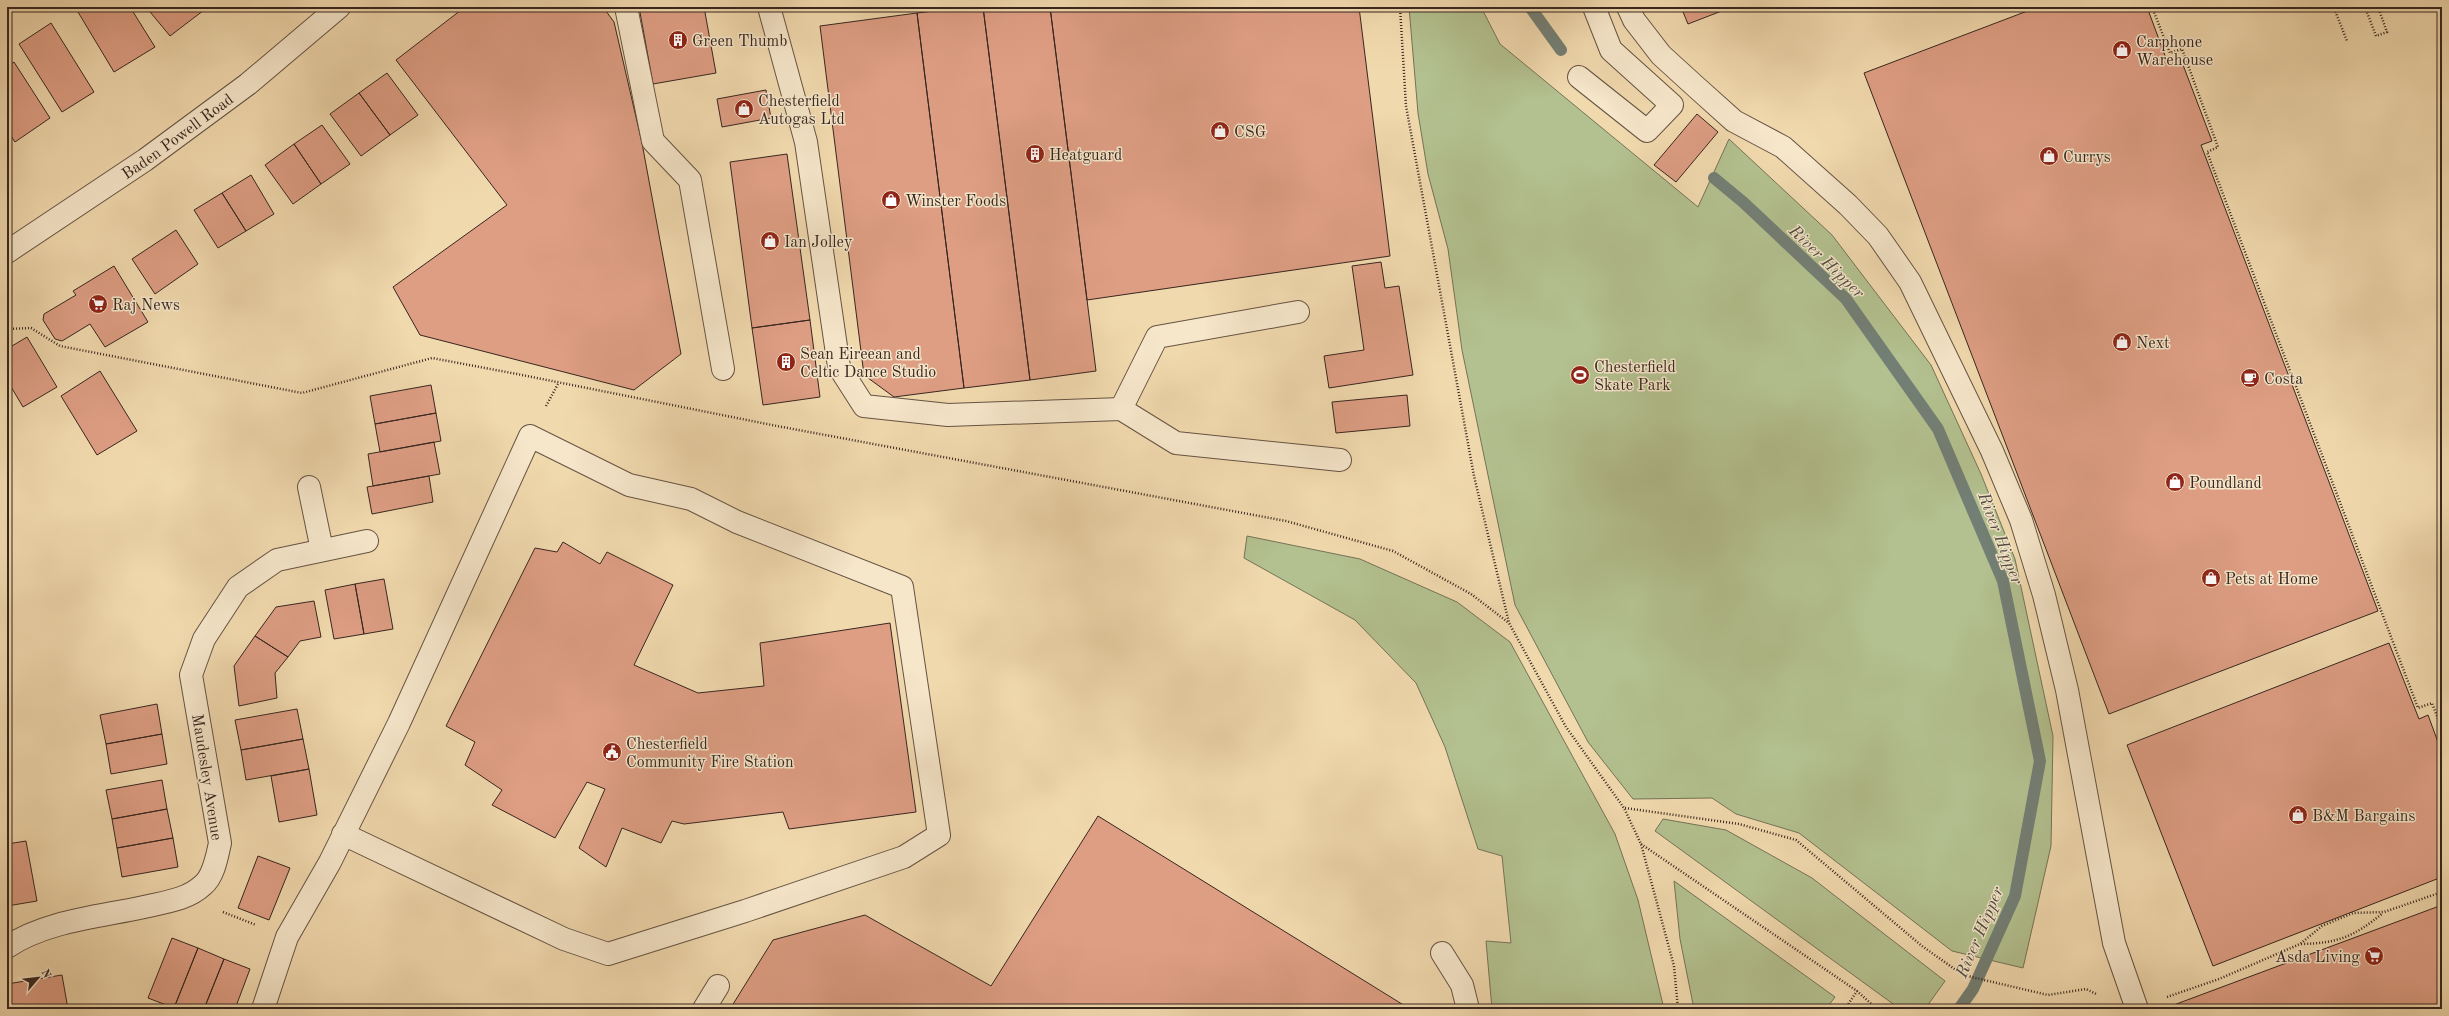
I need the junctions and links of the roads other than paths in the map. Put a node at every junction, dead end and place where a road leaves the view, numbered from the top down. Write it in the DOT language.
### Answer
graph roads {
  1 [pos="339,7"];
  2 [pos="626,7"];
  3 [pos="769,7"];
  4 [pos="1594,7"];
  5 [pos="1628,7"];
  6 [pos="1579,77"];
  7 [pos="7,252"];
  8 [pos="1298,312"];
  9 [pos="723,369"];
  10 [pos="1121,409"];
  11 [pos="1340,460"];
  12 [pos="309,487"];
  13 [pos="367,541"];
  14 [pos="322,550"];
  15 [pos="343,834"];
  16 [pos="7,947"];
  17 [pos="1442,953"];
  18 [pos="718,986"];
  19 [pos="2137,1008"];
  20 [pos="263,1009"];
  21 [pos="704,1009"];
  22 [pos="1468,1009"];
  1 -- 7 [label="street, Baden Powell Road"];
  2 -- 9 [label="street"];
  3 -- 10 [label="street"];
  4 -- 6 [label="street"];
  5 -- 19 [label="street"];
  8 -- 10 [label="street"];
  10 -- 11 [label="street"];
  12 -- 14 [label="street"];
  13 -- 14 [label="street, Maudesley Avenue"];
  14 -- 16 [label="street, Maudesley Avenue"];
  15 -- 15 [label="street"];
  15 -- 20 [label="street"];
  17 -- 22 [label="street"];
  18 -- 21 [label="street"];
}
